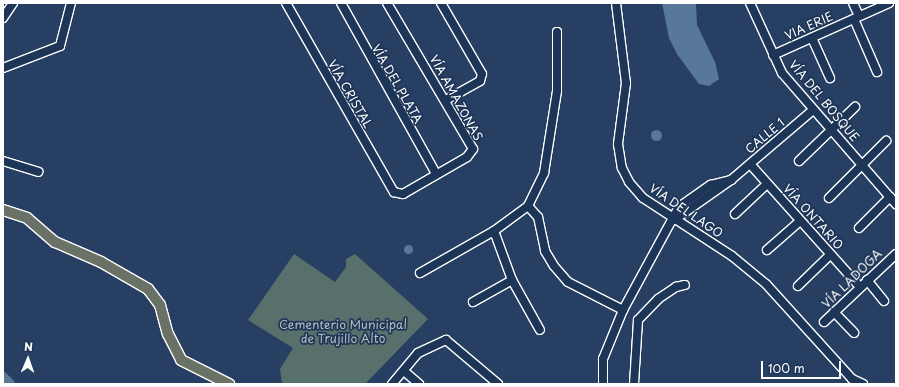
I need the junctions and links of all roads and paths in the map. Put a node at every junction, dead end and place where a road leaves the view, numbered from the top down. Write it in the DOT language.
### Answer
graph roads {
  1 [pos="13,3"];
  2 [pos="71,3"];
  3 [pos="286,3"];
  4 [pos="341,3"];
  5 [pos="387,3"];
  6 [pos="441,3"];
  7 [pos="616,3"];
  8 [pos="750,3"];
  9 [pos="853,3"];
  10 [pos="890,3"];
  11 [pos="3,18"];
  12 [pos="857,18"];
  13 [pos="556,32"];
  14 [pos="812,38"];
  15 [pos="773,55"];
  16 [pos="3,68"];
  17 [pos="877,72"];
  18 [pos="830,78"];
  19 [pos="446,100"];
  20 [pos="855,107"];
  21 [pos="813,110"];
  22 [pos="832,132"];
  23 [pos="886,141"];
  24 [pos="3,161"];
  25 [pos="799,161"];
  26 [pos="750,164"];
  27 [pos="863,166"];
  28 [pos="38,172"];
  29 [pos="436,174"];
  30 [pos="731,180"];
  31 [pos="767,184"];
  32 [pos="398,193"];
  33 [pos="830,198"];
  34 [pos="893,200"];
  35 [pos="528,206"];
  36 [pos="3,210"];
  37 [pos="734,214"];
  38 [pos="674,220"];
  39 [pos="800,221"];
  40 [pos="859,228"];
  41 [pos="494,231"];
  42 [pos="767,250"];
  43 [pos="896,254"];
  44 [pos="830,255"];
  45 [pos="420,273"];
  46 [pos="512,280"];
  47 [pos="867,280"];
  48 [pos="686,285"];
  49 [pos="798,286"];
  50 [pos="859,286"];
  51 [pos="473,302"];
  52 [pos="884,302"];
  53 [pos="623,310"];
  54 [pos="834,312"];
  55 [pos="824,322"];
  56 [pos="540,330"];
  57 [pos="854,333"];
  58 [pos="404,371"];
  59 [pos="229,384"];
  60 [pos="392,384"];
  61 [pos="419,384"];
  62 [pos="498,384"];
  63 [pos="602,384"];
  64 [pos="634,384"];
  65 [pos="863,384"];
  1 -- 11 [label="street"];
  2 -- 16 [label="street"];
  3 -- 32 [label="street, VÍA CRISTAL"];
  4 -- 29 [label="street, VÍA DEL PLATA"];
  5 -- 19 [label="street, VÍA AMAZONAS"];
  6 -- 19 [label="street"];
  7 -- 38 [label="street, VÍA DEL LAGO"];
  8 -- 15 [label="street, VÍA DEL BOSQUE"];
  9 -- 12 [label="street"];
  10 -- 12 [label="street, VIA ERIE"];
  12 -- 14 [label="street, VIA ERIE"];
  12 -- 17 [label="street"];
  13 -- 35 [label="street"];
  14 -- 15 [label="street, VIA ERIE"];
  14 -- 18 [label="street"];
  15 -- 21 [label="street, VÍA DEL BOSQUE"];
  19 -- 29 [label="street, VÍA AMAZONAS"];
  20 -- 22 [label="street"];
  21 -- 22 [label="street, VÍA DEL BOSQUE"];
  21 -- 26 [label="street, CALLE 1"];
  22 -- 25 [label="street"];
  22 -- 27 [label="street, VÍA DEL BOSQUE"];
  23 -- 27 [label="street"];
  24 -- 28 [label="street"];
  26 -- 30 [label="street, CALLE 1"];
  26 -- 31 [label="street, VÍA ONTARIO"];
  27 -- 33 [label="street"];
  27 -- 34 [label="street, VÍA DEL BOSQUE"];
  29 -- 32 [label="street, VÍA AMAZONAS"];
  30 -- 38 [label="street, CALLE 1"];
  30 -- 38 [label="street, CALLE 1"];
  31 -- 37 [label="street"];
  31 -- 39 [label="street, VÍA ONTARIO"];
  34 -- 40 [label="street"];
  35 -- 41 [label="street"];
  35 -- 53 [label="street"];
  36 -- 59 [label="main road"];
  38 -- 53 [label="street"];
  38 -- 65 [label="street, VÍA DEL LAGO"];
  39 -- 42 [label="street"];
  39 -- 44 [label="street, VÍA ONTARIO"];
  41 -- 45 [label="street"];
  41 -- 46 [label="street"];
  43 -- 47 [label="street, VÍA LADOGA"];
  44 -- 49 [label="street"];
  44 -- 50 [label="street, VÍA ONTARIO"];
  46 -- 51 [label="street"];
  46 -- 56 [label="street"];
  47 -- 50 [label="street, VÍA LADOGA"];
  47 -- 52 [label="street"];
  48 -- 64 [label="street"];
  50 -- 54 [label="street, VÍA LADOGA"];
  53 -- 63 [label="street"];
  54 -- 55 [label="street, VÍA LADOGA"];
  54 -- 57 [label="street"];
  58 -- 60 [label="street"];
  58 -- 61 [label="street"];
  58 -- 62 [label="street"];
}
